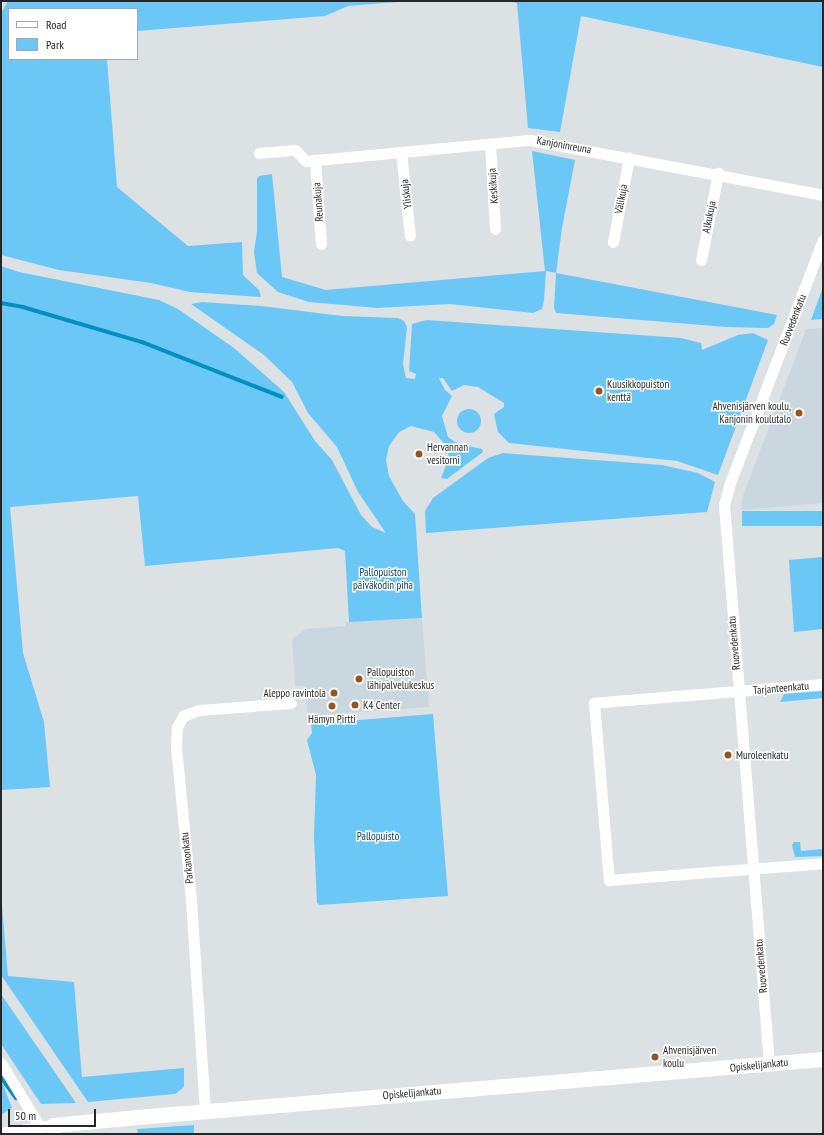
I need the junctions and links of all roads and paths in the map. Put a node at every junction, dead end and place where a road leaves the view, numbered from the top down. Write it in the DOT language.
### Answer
graph roads {
  1 [pos="490,144"];
  2 [pos="400,152"];
  3 [pos="258,153"];
  4 [pos="629,157"];
  5 [pos="316,160"];
  6 [pos="718,173"];
  7 [pos="823,195"];
  8 [pos="495,229"];
  9 [pos="410,236"];
  10 [pos="823,240"];
  11 [pos="613,242"];
  12 [pos="321,244"];
  13 [pos="701,260"];
  14 [pos="823,684"];
  15 [pos="738,691"];
  16 [pos="291,703"];
  17 [pos="823,863"];
  18 [pos="753,869"];
  19 [pos="823,1059"];
  20 [pos="1,1063"];
  21 [pos="769,1064"];
  22 [pos="205,1111"];
  23 [pos="49,1129"];
  24 [pos="1,1133"];
  1 -- 2 [label="street, Kanjoninreuna"];
  1 -- 4 [label="street, Kanjoninreuna"];
  1 -- 8 [label="street, Keskikuja"];
  2 -- 5 [label="street, Kanjoninreuna"];
  2 -- 9 [label="street, Yliskuja"];
  3 -- 5 [label="street, Kanjoninreuna"];
  4 -- 6 [label="street, Kanjoninreuna"];
  4 -- 11 [label="street, Välikuja"];
  5 -- 12 [label="street, Reunakuja"];
  6 -- 7 [label="street, Kanjoninreuna"];
  6 -- 13 [label="street, Alkukuja"];
  10 -- 15 [label="street, Ruovedenkatu"];
  14 -- 15 [label="street, Tarjanteenkatu"];
  15 -- 18 [label="street, Ruovedenkatu"];
  15 -- 18 [label="street"];
  16 -- 22 [label="street, Parkanonkatu"];
  17 -- 18 [label="street"];
  18 -- 21 [label="street, Ruovedenkatu"];
  19 -- 21 [label="main road, Opiskelijankatu"];
  20 -- 23 [label="street"];
  21 -- 22 [label="main road, Opiskelijankatu"];
  22 -- 23 [label="main road, Opiskelijankatu"];
  23 -- 24 [label="street, Opiskelijankatu"];
}
